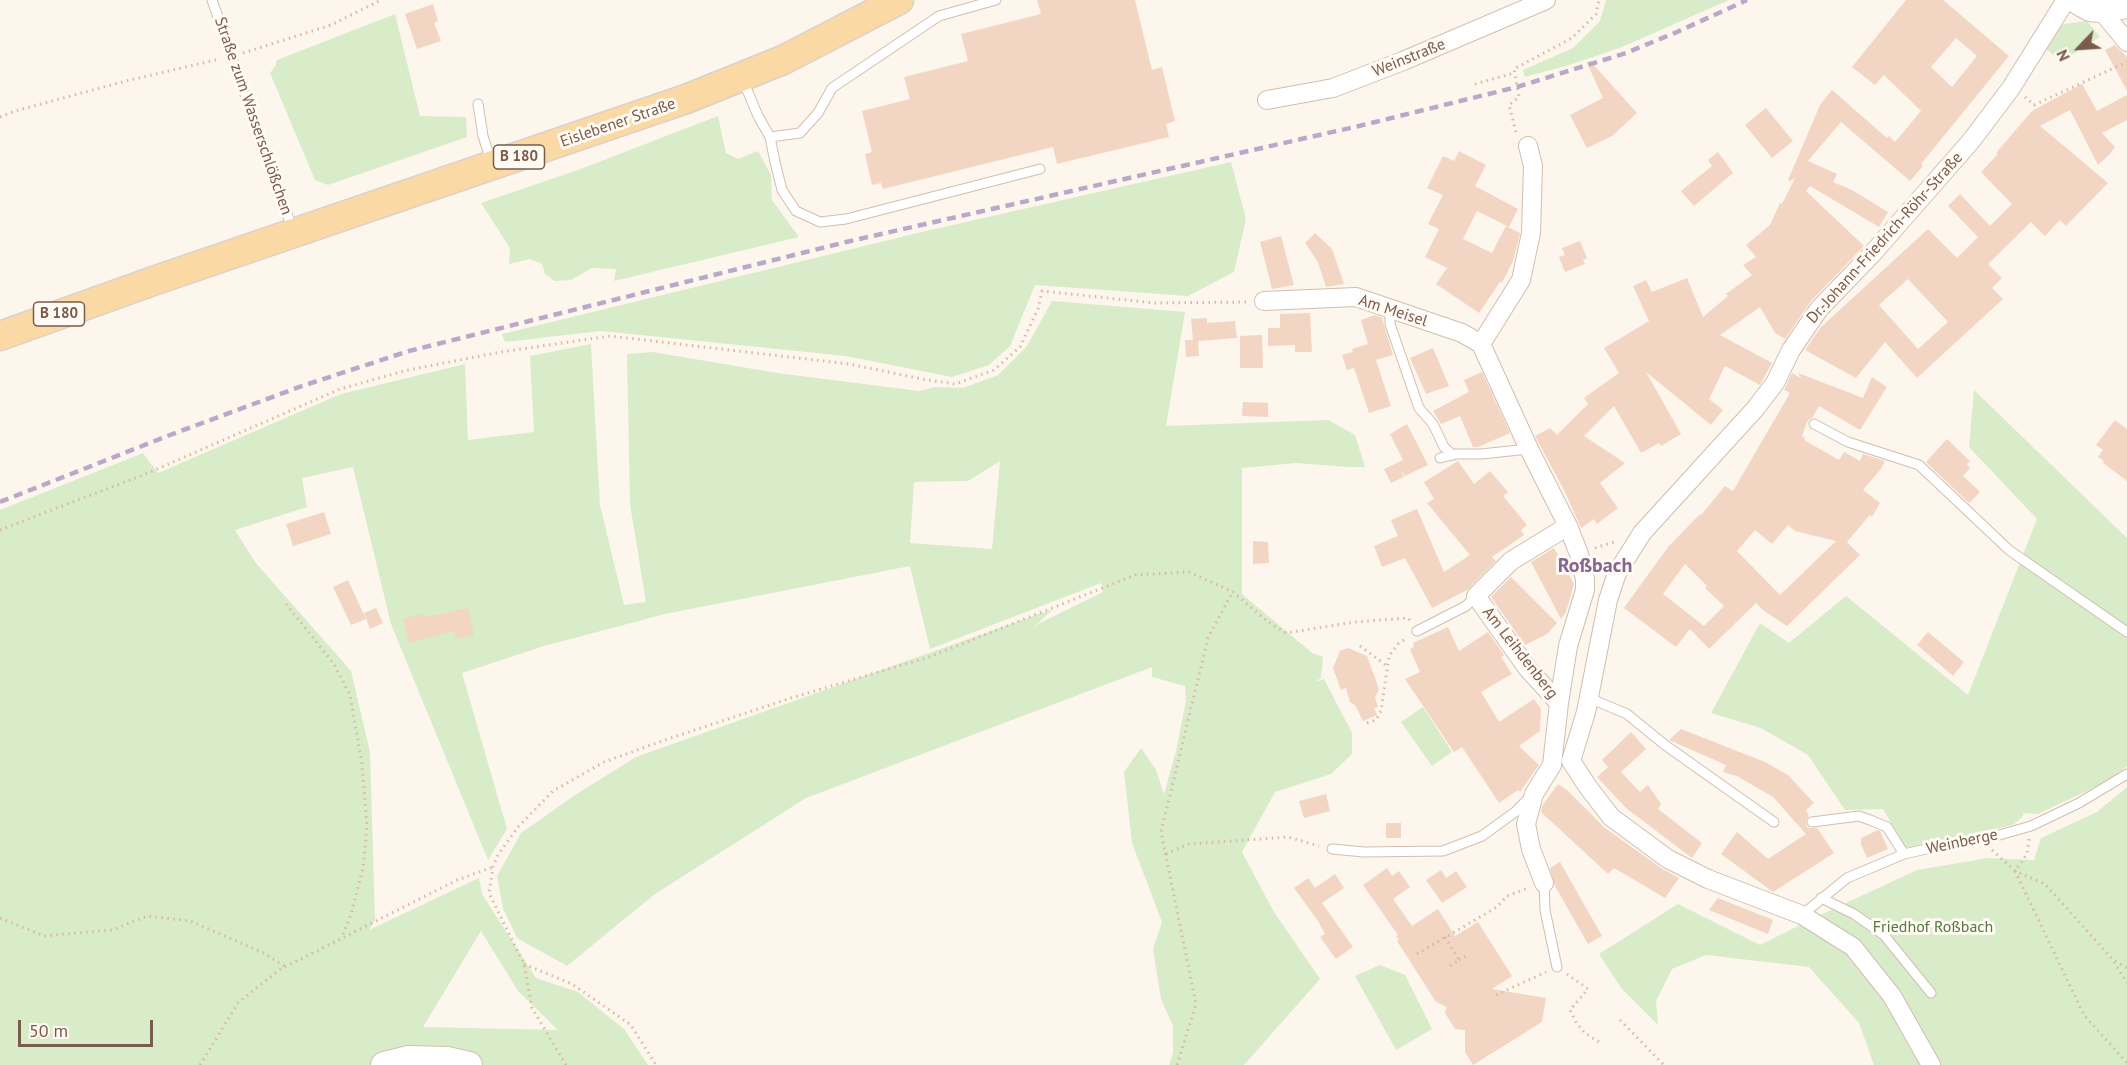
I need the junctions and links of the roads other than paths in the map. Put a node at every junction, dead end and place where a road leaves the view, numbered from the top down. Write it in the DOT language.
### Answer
graph roads {
  1 [pos="212,0"];
  2 [pos="899,0"];
  3 [pos="996,0"];
  4 [pos="1546,0"];
  5 [pos="2066,0"];
  6 [pos="2076,0"];
  7 [pos="2127,5"];
  8 [pos="2100,9"];
  9 [pos="2127,42"];
  10 [pos="742,78"];
  11 [pos="1267,100"];
  12 [pos="478,104"];
  13 [pos="770,137"];
  14 [pos="1528,146"];
  15 [pos="493,166"];
  16 [pos="1040,169"];
  17 [pos="294,233"];
  18 [pos="1264,302"];
  19 [pos="1390,309"];
  20 [pos="0,336"];
  21 [pos="1482,344"];
  22 [pos="1814,424"];
  23 [pos="1529,449"];
  24 [pos="1453,455"];
  25 [pos="1440,458"];
  26 [pos="1568,526"];
  27 [pos="1476,596"];
  28 [pos="1418,631"];
  29 [pos="2127,632"];
  30 [pos="1589,698"];
  31 [pos="1558,703"];
  32 [pos="1571,761"];
  33 [pos="1552,765"];
  34 [pos="2127,774"];
  35 [pos="1534,794"];
  36 [pos="1774,822"];
  37 [pos="1812,822"];
  38 [pos="1332,849"];
  39 [pos="1904,854"];
  40 [pos="1544,883"];
  41 [pos="1821,898"];
  42 [pos="1802,915"];
  43 [pos="1557,967"];
  44 [pos="1931,993"];
  45 [pos="384,1065"];
  46 [pos="469,1065"];
  47 [pos="1931,1065"];
  1 -- 17 [label="lane, Straße zum Wasserschlößchen"];
  2 -- 10 [label="main road, Eislebener Straße / B 180"];
  3 -- 13 [label="lane"];
  4 -- 11 [label="street, Weinstraße"];
  5 -- 30 [label="street, Dr.-Johann-Friedrich-Röhr-Straße"];
  6 -- 8 [label="street"];
  7 -- 8 [label="street"];
  8 -- 9 [label="street"];
  10 -- 13 [label="lane"];
  10 -- 15 [label="main road, Eislebener Straße / B 180"];
  12 -- 15 [label="lane"];
  13 -- 16 [label="lane"];
  14 -- 21 [label="street"];
  15 -- 17 [label="main road, Eislebener Straße / B 180"];
  17 -- 20 [label="main road, B 180"];
  18 -- 19 [label="street, Am Meisel"];
  19 -- 21 [label="street, Am Meisel"];
  19 -- 24 [label="lane"];
  21 -- 23 [label="street"];
  22 -- 29 [label="lane"];
  23 -- 24 [label="lane"];
  23 -- 26 [label="street"];
  24 -- 25 [label="lane"];
  26 -- 27 [label="street"];
  26 -- 31 [label="street"];
  27 -- 28 [label="lane"];
  27 -- 31 [label="street, Am Leihdenberg"];
  30 -- 32 [label="street, Dr.-Johann-Friedrich-Röhr-Straße"];
  30 -- 36 [label="lane"];
  31 -- 33 [label="street, Am Leihdenberg"];
  32 -- 33 [label="street"];
  32 -- 42 [label="street"];
  33 -- 35 [label="street, Am Leihdenberg"];
  34 -- 39 [label="lane, Weinberge"];
  35 -- 38 [label="lane"];
  35 -- 40 [label="street, Am Leihdenberg"];
  37 -- 39 [label="lane"];
  39 -- 41 [label="lane, Weinberge"];
  40 -- 43 [label="lane"];
  41 -- 42 [label="lane, Weinberge"];
  41 -- 44 [label="lane"];
  42 -- 47 [label="street"];
  45 -- 46 [label="street"];
}
